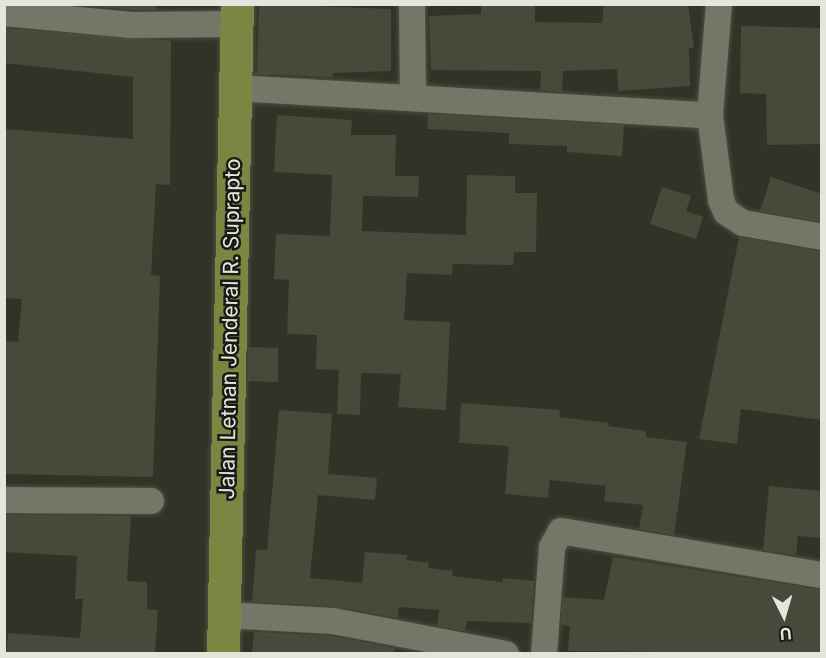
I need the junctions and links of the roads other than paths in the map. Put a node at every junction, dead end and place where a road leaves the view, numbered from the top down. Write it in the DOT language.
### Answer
graph roads {
  1 [pos="412,4"];
  2 [pos="719,4"];
  3 [pos="4,12"];
  4 [pos="236,14"];
  5 [pos="235,88"];
  6 [pos="413,96"];
  7 [pos="710,115"];
  8 [pos="822,237"];
  9 [pos="4,500"];
  10 [pos="151,501"];
  11 [pos="822,575"];
  12 [pos="224,615"];
  13 [pos="223,654"];
  14 [pos="507,654"];
  15 [pos="544,654"];
  1 -- 6 [label="street"];
  2 -- 7 [label="street"];
  3 -- 4 [label="street"];
  4 -- 5 [label="main road, Jalan Letnan Jenderal R. Suprapto"];
  5 -- 6 [label="street"];
  5 -- 12 [label="main road, Jalan Letnan Jenderal R. Suprapto"];
  6 -- 7 [label="street"];
  7 -- 8 [label="street"];
  9 -- 10 [label="street"];
  11 -- 15 [label="street"];
  12 -- 13 [label="main road, Jalan Letnan Jenderal R. Suprapto"];
  12 -- 14 [label="street"];
}
